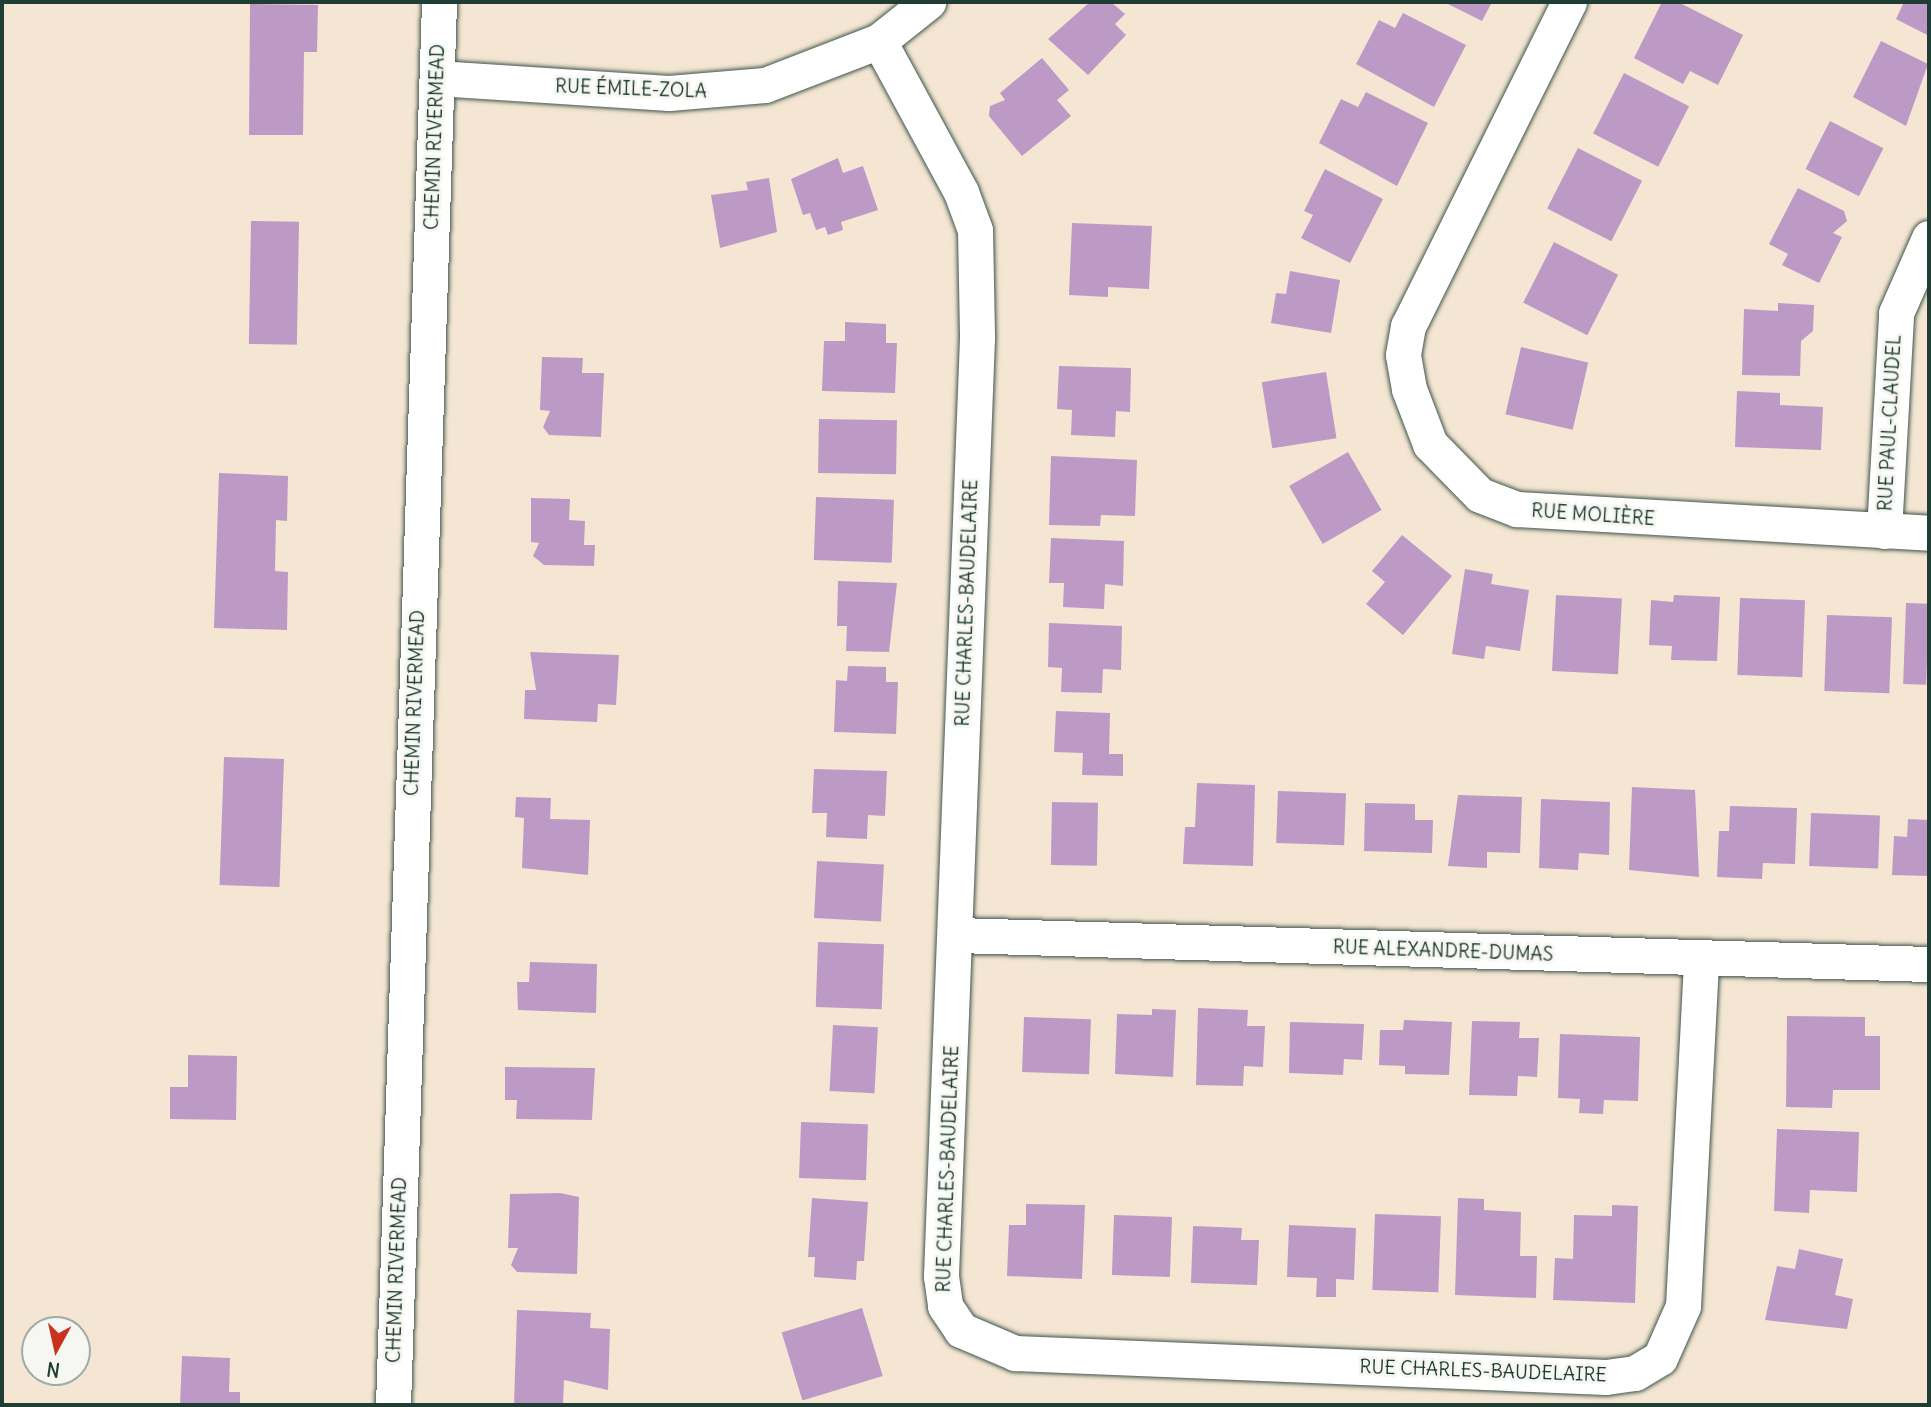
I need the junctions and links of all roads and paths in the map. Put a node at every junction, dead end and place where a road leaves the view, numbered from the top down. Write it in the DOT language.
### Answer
graph roads {
  1 [pos="439,2"];
  2 [pos="928,2"];
  3 [pos="1569,2"];
  4 [pos="879,41"];
  5 [pos="437,78"];
  6 [pos="1929,238"];
  7 [pos="1884,531"];
  8 [pos="1929,533"];
  9 [pos="957,935"];
  10 [pos="1701,960"];
  11 [pos="1929,964"];
  12 [pos="393,1405"];
  1 -- 5 [label="street, CHEMIN RIVERMEAD"];
  2 -- 4 [label="street, RUE ÉMILE-ZOLA"];
  3 -- 7 [label="street, RUE MOLIÈRE"];
  4 -- 5 [label="street, RUE ÉMILE-ZOLA"];
  4 -- 9 [label="street, RUE CHARLES-BAUDELAIRE"];
  5 -- 12 [label="street, CHEMIN RIVERMEAD"];
  6 -- 7 [label="street, RUE PAUL-CLAUDEL"];
  7 -- 8 [label="street, RUE MOLIÈRE"];
  9 -- 10 [label="street, RUE ALEXANDRE-DUMAS"];
  9 -- 10 [label="street, RUE CHARLES-BAUDELAIRE"];
  10 -- 11 [label="street, RUE ALEXANDRE-DUMAS"];
}
